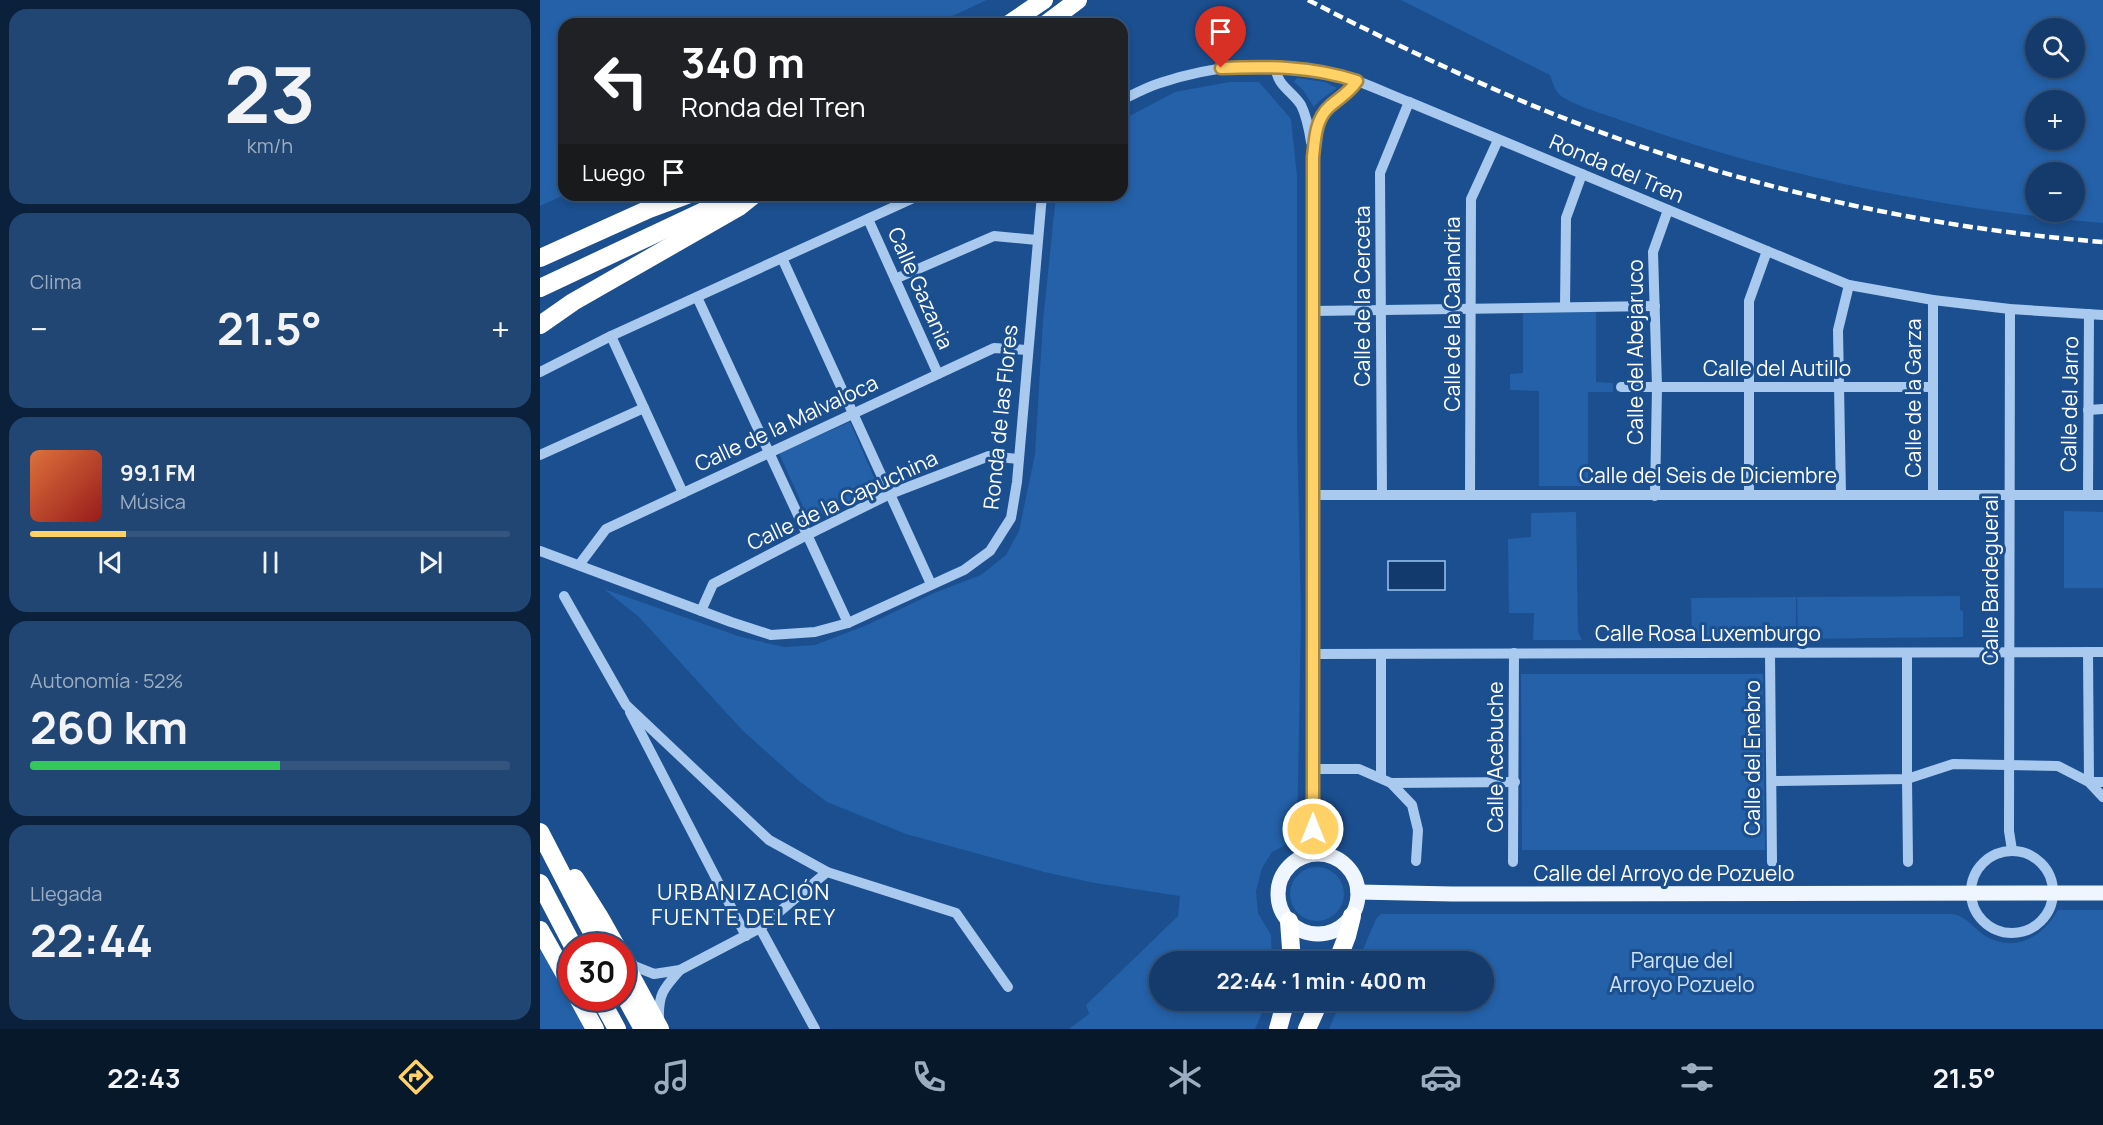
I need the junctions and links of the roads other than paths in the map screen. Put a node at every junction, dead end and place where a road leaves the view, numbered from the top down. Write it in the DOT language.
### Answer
graph roads {
  1 [pos="1044,0"];
  2 [pos="1078,0"];
  3 [pos="1018,18"];
  4 [pos="1054,18"];
  5 [pos="1276,67"];
  6 [pos="1357,81"];
  7 [pos="1128,97"];
  8 [pos="1409,102"];
  9 [pos="1498,140"];
  10 [pos="1313,157"];
  11 [pos="1582,174"];
  12 [pos="671,201"];
  13 [pos="676,201"];
  14 [pos="725,201"];
  15 [pos="746,201"];
  16 [pos="907,201"];
  17 [pos="1040,201"];
  18 [pos="1668,210"];
  19 [pos="868,219"];
  20 [pos="1037,240"];
  21 [pos="1767,251"];
  22 [pos="540,258"];
  23 [pos="782,258"];
  24 [pos="540,267"];
  25 [pos="896,279"];
  26 [pos="1849,285"];
  27 [pos="540,288"];
  28 [pos="697,297"];
  29 [pos="1933,300"];
  30 [pos="1655,306"];
  31 [pos="1565,307"];
  32 [pos="1472,309"];
  33 [pos="2010,309"];
  34 [pos="1382,310"];
  35 [pos="1313,311"];
  36 [pos="2089,314"];
  37 [pos="2103,315"];
  38 [pos="540,325"];
  39 [pos="611,336"];
  40 [pos="1027,350"];
  41 [pos="540,372"];
  42 [pos="938,374"];
  43 [pos="1621,387"];
  44 [pos="1656,387"];
  45 [pos="1839,387"];
  46 [pos="1934,387"];
  47 [pos="1748,388"];
  48 [pos="644,408"];
  49 [pos="2103,409"];
  50 [pos="2088,410"];
  51 [pos="853,414"];
  52 [pos="769,453"];
  53 [pos="540,454"];
  54 [pos="1019,459"];
  55 [pos="684,493"];
  56 [pos="890,494"];
  57 [pos="1313,495"];
  58 [pos="1382,495"];
  59 [pos="1470,495"];
  60 [pos="1749,495"];
  61 [pos="1841,495"];
  62 [pos="1933,495"];
  63 [pos="2010,495"];
  64 [pos="2088,495"];
  65 [pos="2103,495"];
  66 [pos="1655,496"];
  67 [pos="807,535"];
  68 [pos="540,551"];
  69 [pos="579,566"];
  70 [pos="931,584"];
  71 [pos="564,596"];
  72 [pos="701,611"];
  73 [pos="848,623"];
  74 [pos="2010,652"];
  75 [pos="2088,652"];
  76 [pos="2103,652"];
  77 [pos="1514,653"];
  78 [pos="1770,653"];
  79 [pos="1907,653"];
  80 [pos="1313,654"];
  81 [pos="1381,654"];
  82 [pos="626,705"];
  83 [pos="2009,764"];
  84 [pos="1313,768"];
  85 [pos="1907,779"];
  86 [pos="1386,781"];
  87 [pos="1772,781"];
  88 [pos="1515,782"];
  89 [pos="2089,782"];
  90 [pos="2103,782"];
  91 [pos="2103,797"];
  92 [pos="1313,829"];
  93 [pos="543,839"];
  94 [pos="2012,850"];
  95 [pos="1306,855"];
  96 [pos="1330,855"];
  97 [pos="1416,861"];
  98 [pos="1513,862"];
  99 [pos="1772,862"];
  100 [pos="1908,862"];
  101 [pos="827,872"];
  102 [pos="540,883"];
  103 [pos="1358,892"];
  104 [pos="1970,892"];
  105 [pos="2054,892"];
  106 [pos="2103,893"];
  107 [pos="1352,916"];
  108 [pos="1289,921"];
  109 [pos="760,928"];
  110 [pos="540,930"];
  111 [pos="566,933"];
  112 [pos="592,933"];
  113 [pos="610,933"];
  114 [pos="746,936"];
  115 [pos="1291,951"];
  116 [pos="1341,951"];
  117 [pos="558,962"];
  118 [pos="636,967"];
  119 [pos="680,970"];
  120 [pos="636,985"];
  121 [pos="1008,987"];
  122 [pos="585,1011"];
  123 [pos="607,1011"];
  124 [pos="633,1011"];
  125 [pos="1283,1011"];
  126 [pos="1315,1011"];
  127 [pos="595,1029"];
  128 [pos="617,1029"];
  129 [pos="643,1029"];
  130 [pos="660,1029"];
  131 [pos="815,1029"];
  132 [pos="1278,1029"];
  133 [pos="1307,1029"];
  1 -- 3 [label="highway"];
  2 -- 4 [label="highway"];
  5 -- 6 [label="street, Ronda del Tren"];
  5 -- 7 [label="street, Ronda del Tren"];
  5 -- 10 [label="street"];
  6 -- 8 [label="street, Ronda del Tren"];
  6 -- 10 [label="street"];
  8 -- 9 [label="street, Ronda del Tren"];
  8 -- 34 [label="street, Calle de la Cerceta"];
  9 -- 11 [label="street, Ronda del Tren"];
  9 -- 32 [label="street, Calle de la Calandria"];
  10 -- 35 [label="street"];
  11 -- 18 [label="street, Ronda del Tren"];
  11 -- 31 [label="street"];
  12 -- 22 [label="highway"];
  13 -- 24 [label="highway"];
  14 -- 27 [label="highway"];
  15 -- 38 [label="highway"];
  16 -- 19 [label="street"];
  17 -- 20 [label="street, Ronda de las Flores"];
  18 -- 21 [label="street, Ronda del Tren"];
  18 -- 30 [label="street, Calle del Abejaruco"];
  19 -- 23 [label="street"];
  19 -- 25 [label="street, Calle Gazania"];
  20 -- 25 [label="street"];
  20 -- 40 [label="street, Ronda de las Flores"];
  21 -- 26 [label="street, Ronda del Tren"];
  21 -- 47 [label="street"];
  23 -- 28 [label="street"];
  23 -- 51 [label="street"];
  25 -- 42 [label="street, Calle Gazania"];
  26 -- 29 [label="street, Ronda del Tren"];
  26 -- 45 [label="street"];
  28 -- 39 [label="street"];
  28 -- 52 [label="street"];
  29 -- 33 [label="street, Ronda del Tren"];
  29 -- 46 [label="street, Calle de la Garza"];
  30 -- 31 [label="street"];
  30 -- 44 [label="street, Calle del Abejaruco"];
  31 -- 32 [label="street"];
  32 -- 34 [label="street"];
  32 -- 59 [label="street, Calle de la Calandria"];
  33 -- 36 [label="street, Ronda del Tren"];
  33 -- 63 [label="street, Calle Bardegueral"];
  34 -- 35 [label="street"];
  34 -- 58 [label="street, Calle de la Cerceta"];
  35 -- 57 [label="street"];
  36 -- 37 [label="street, Ronda del Tren"];
  36 -- 50 [label="street, Calle del Jarro"];
  39 -- 41 [label="street"];
  39 -- 48 [label="street"];
  40 -- 42 [label="street, Calle de la Malvaloca"];
  40 -- 54 [label="street, Ronda de las Flores"];
  42 -- 51 [label="street, Calle de la Malvaloca"];
  43 -- 44 [label="street, Calle del Autillo"];
  44 -- 47 [label="street, Calle del Autillo"];
  44 -- 66 [label="street, Calle del Abejaruco"];
  45 -- 46 [label="street, Calle del Autillo"];
  45 -- 47 [label="street, Calle del Autillo"];
  45 -- 61 [label="street"];
  46 -- 62 [label="street, Calle de la Garza"];
  47 -- 60 [label="street"];
  48 -- 53 [label="street"];
  48 -- 55 [label="street"];
  49 -- 50 [label="street"];
  50 -- 64 [label="street, Calle del Jarro"];
  51 -- 52 [label="street, Calle de la Malvaloca"];
  51 -- 56 [label="street"];
  52 -- 55 [label="street, Calle de la Malvaloca"];
  52 -- 67 [label="street"];
  54 -- 56 [label="street, Calle de la Capuchina"];
  54 -- 70 [label="street, Ronda de las Flores"];
  55 -- 69 [label="street, Calle de la Malvaloca"];
  56 -- 67 [label="street, Calle de la Capuchina"];
  56 -- 70 [label="street"];
  57 -- 58 [label="street, Calle del Seis de Diciembre"];
  57 -- 80 [label="street"];
  58 -- 59 [label="street, Calle del Seis de Diciembre"];
  59 -- 66 [label="street, Calle del Seis de Diciembre"];
  60 -- 61 [label="street, Calle del Seis de Diciembre"];
  60 -- 66 [label="street, Calle del Seis de Diciembre"];
  61 -- 62 [label="street, Calle del Seis de Diciembre"];
  62 -- 63 [label="street, Calle del Seis de Diciembre"];
  63 -- 64 [label="street, Calle del Seis de Diciembre"];
  63 -- 74 [label="street, Calle Bardegueral"];
  64 -- 65 [label="street, Calle del Seis de Diciembre"];
  67 -- 72 [label="street, Calle de la Capuchina"];
  67 -- 73 [label="street"];
  68 -- 69 [label="street, Ronda de las Flores"];
  69 -- 72 [label="street, Ronda de las Flores"];
  70 -- 73 [label="street, Ronda de las Flores"];
  71 -- 82 [label="street"];
  72 -- 73 [label="street, Ronda de las Flores"];
  74 -- 75 [label="street, Calle Rosa Luxemburgo"];
  74 -- 79 [label="street, Calle Rosa Luxemburgo"];
  74 -- 83 [label="street, Calle Bardegueral"];
  75 -- 76 [label="street, Calle Rosa Luxemburgo"];
  75 -- 89 [label="street"];
  77 -- 78 [label="street, Calle Rosa Luxemburgo"];
  77 -- 81 [label="street, Calle Rosa Luxemburgo"];
  77 -- 88 [label="street, Calle Acebuche"];
  78 -- 79 [label="street, Calle Rosa Luxemburgo"];
  78 -- 87 [label="street, Calle del Enebro"];
  79 -- 85 [label="street"];
  80 -- 81 [label="street, Calle Rosa Luxemburgo"];
  80 -- 84 [label="street"];
  81 -- 86 [label="street"];
  82 -- 101 [label="street"];
  82 -- 114 [label="street"];
  83 -- 85 [label="street"];
  83 -- 89 [label="street"];
  83 -- 94 [label="street, Calle Bardegueral"];
  84 -- 86 [label="street"];
  84 -- 92 [label="street"];
  85 -- 87 [label="street"];
  85 -- 100 [label="street"];
  86 -- 88 [label="street"];
  86 -- 97 [label="street"];
  87 -- 99 [label="street, Calle del Enebro"];
  88 -- 98 [label="street, Calle Acebuche"];
  89 -- 90 [label="street"];
  89 -- 91 [label="street"];
  92 -- 95 [label="street"];
  92 -- 96 [label="street"];
  93 -- 112 [label="highway"];
  93 -- 113 [label="highway"];
  94 -- 104 [label="street"];
  94 -- 105 [label="street"];
  95 -- 96 [label="main road"];
  95 -- 108 [label="main road"];
  96 -- 103 [label="main road"];
  101 -- 109 [label="street"];
  101 -- 121 [label="street"];
  102 -- 111 [label="highway"];
  103 -- 104 [label="main road, Calle del Arroyo de Pozuelo"];
  103 -- 107 [label="main road"];
  104 -- 105 [label="main road, Calle del Arroyo de Pozuelo"];
  104 -- 105 [label="street"];
  105 -- 106 [label="main road, Calle del Arroyo de Pozuelo"];
  107 -- 108 [label="main road"];
  107 -- 116 [label="highway"];
  108 -- 115 [label="highway"];
  109 -- 114 [label="street"];
  109 -- 131 [label="street"];
  110 -- 117 [label="highway"];
  114 -- 119 [label="street"];
  118 -- 119 [label="street"];
  119 -- 130 [label="street"];
  120 -- 130 [label="highway"];
  122 -- 127 [label="highway"];
  123 -- 128 [label="highway"];
  124 -- 129 [label="highway"];
  125 -- 132 [label="highway"];
  126 -- 133 [label="highway"];
}
